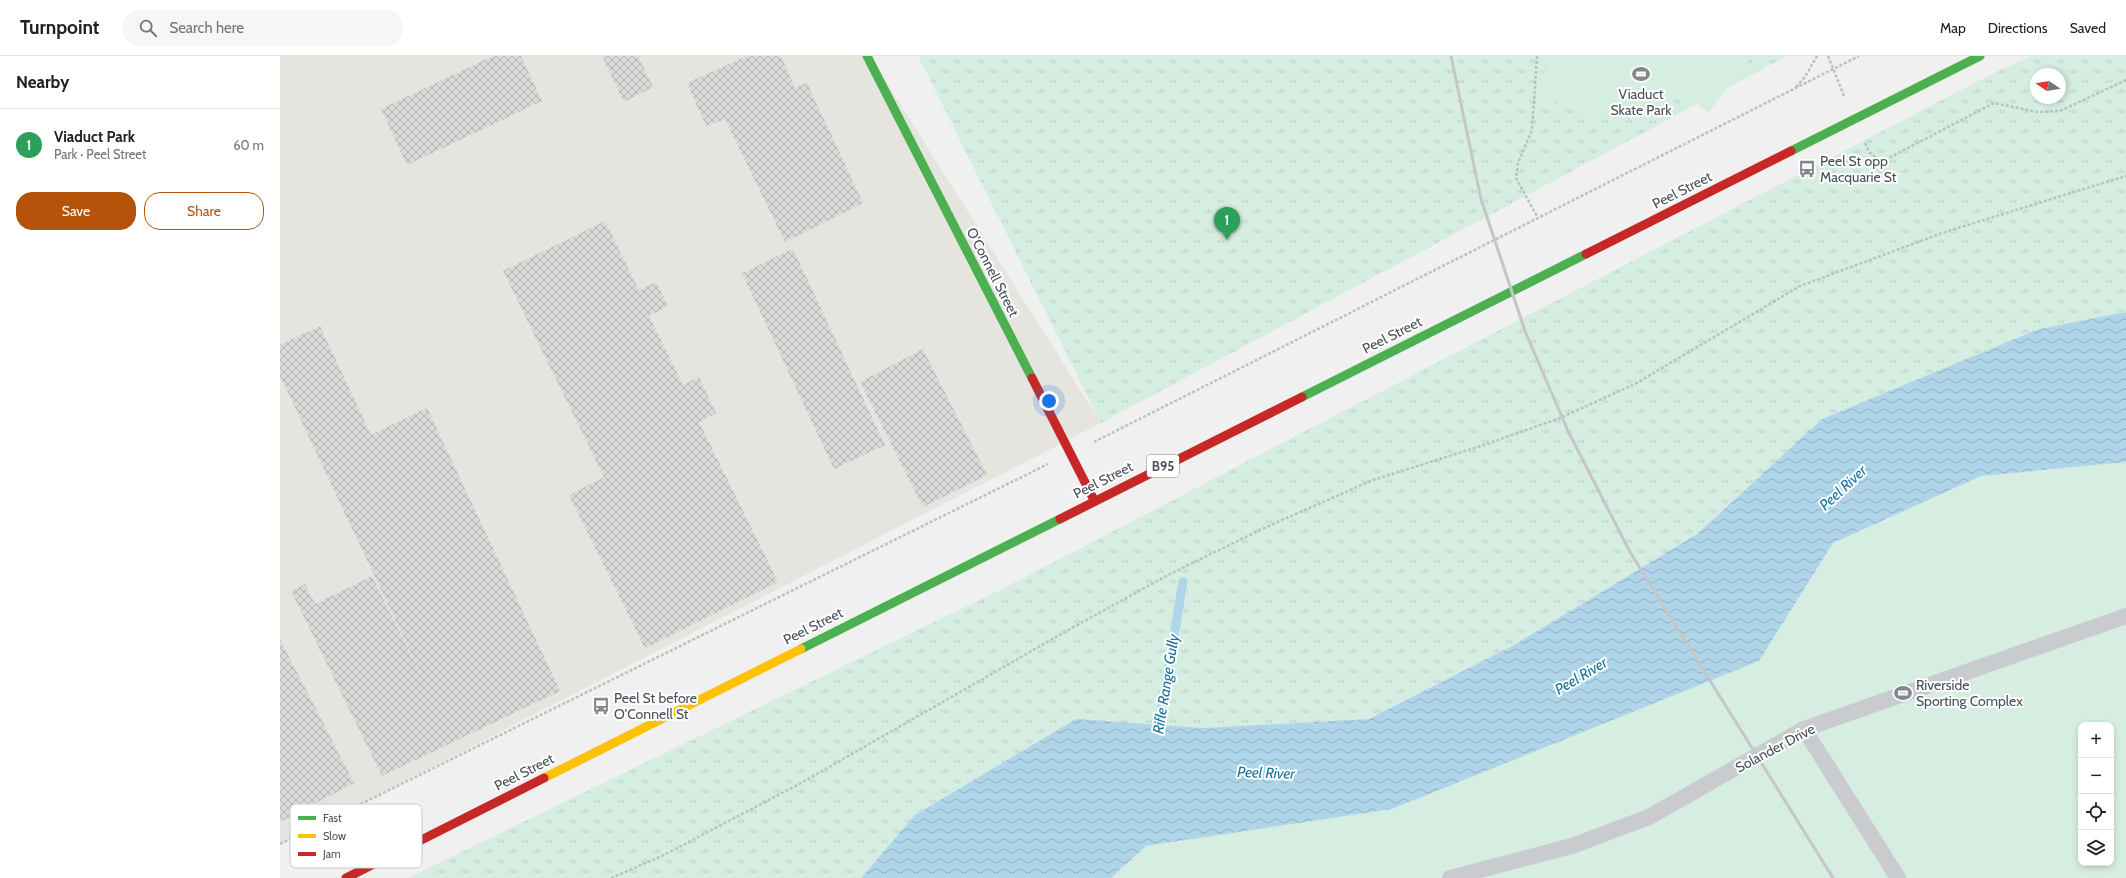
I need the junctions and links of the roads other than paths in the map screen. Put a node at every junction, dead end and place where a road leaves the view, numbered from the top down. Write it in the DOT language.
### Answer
graph roads {
  1 [pos="867,56"];
  2 [pos="1980,56"];
  3 [pos="1094,500"];
  4 [pos="2126,616"];
  5 [pos="1804,729"];
  6 [pos="422,840"];
  7 [pos="366,868"];
  8 [pos="346,878"];
  9 [pos="1450,878"];
  10 [pos="1898,878"];
  1 -- 3 [label="main road, O'Connell Street"];
  2 -- 3 [label="main road, Peel Street / B95"];
  3 -- 6 [label="main road, Peel Street / B95"];
  4 -- 5 [label="lane, Solander Drive"];
  5 -- 9 [label="lane, Solander Drive"];
  5 -- 10 [label="lane"];
  7 -- 8 [label="main road, Peel Street / B95"];
}
